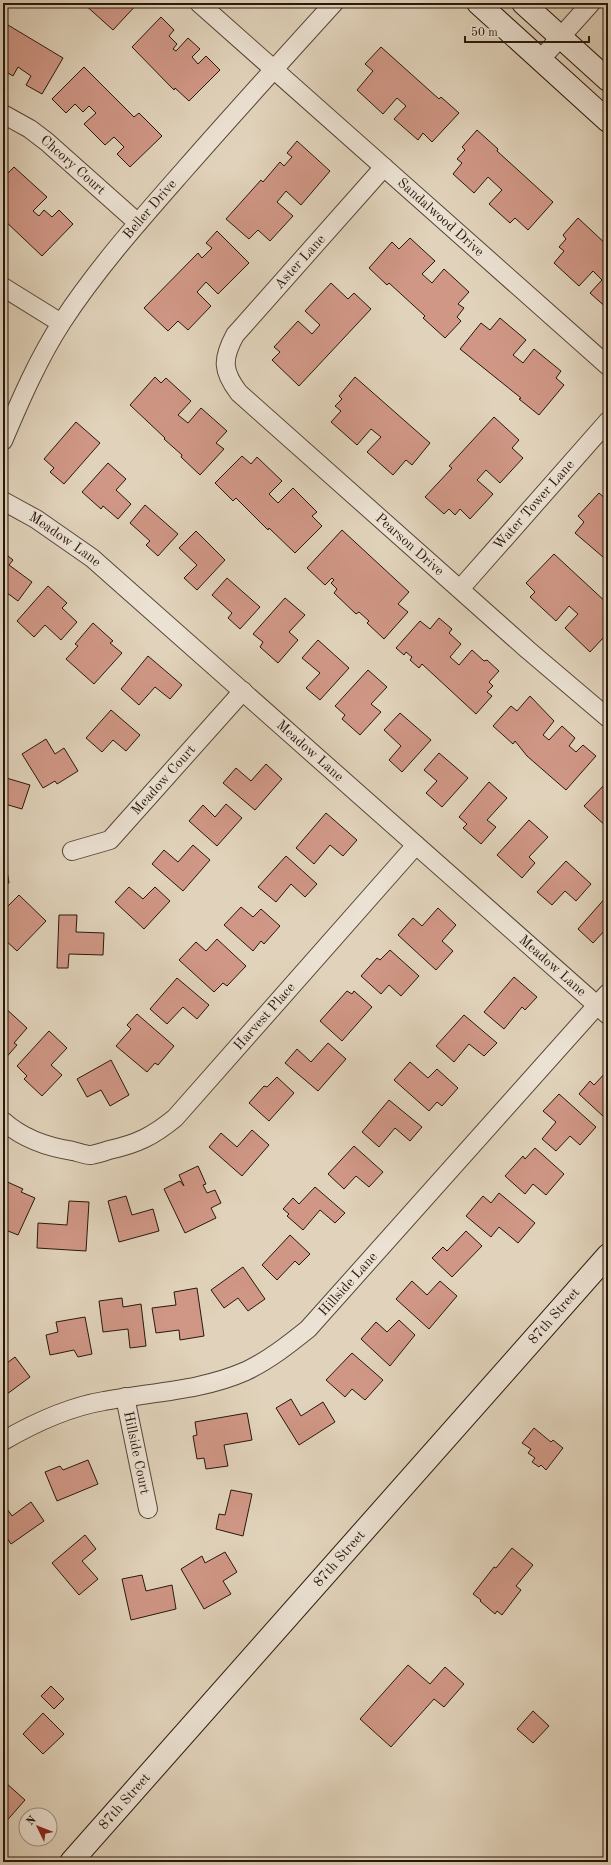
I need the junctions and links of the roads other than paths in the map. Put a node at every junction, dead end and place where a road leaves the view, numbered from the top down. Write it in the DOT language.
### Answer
graph roads {
  1 [pos="199,3"];
  2 [pos="334,3"];
  3 [pos="478,3"];
  4 [pos="523,3"];
  5 [pos="591,3"];
  6 [pos="560,37"];
  7 [pos="540,60"];
  8 [pos="273,69"];
  9 [pos="608,80"];
  10 [pos="3,114"];
  11 [pos="608,120"];
  12 [pos="384,167"];
  13 [pos="138,223"];
  14 [pos="3,287"];
  15 [pos="62,323"];
  16 [pos="225,362"];
  17 [pos="608,366"];
  18 [pos="608,421"];
  19 [pos="3,441"];
  20 [pos="3,501"];
  21 [pos="460,589"];
  22 [pos="243,691"];
  23 [pos="608,718"];
  24 [pos="416,845"];
  25 [pos="72,851"];
  26 [pos="604,1004"];
  27 [pos="3,1121"];
  28 [pos="608,1255"];
  29 [pos="125,1397"];
  30 [pos="3,1442"];
  31 [pos="148,1509"];
  32 [pos="71,1862"];
  1 -- 8 [label="street, Sandalwood Drive"];
  2 -- 8 [label="street, Beller Drive"];
  3 -- 7 [label="main road"];
  4 -- 6 [label="main road"];
  5 -- 6 [label="street"];
  6 -- 7 [label="street"];
  6 -- 9 [label="main road"];
  7 -- 11 [label="main road"];
  8 -- 12 [label="street, Sandalwood Drive"];
  8 -- 13 [label="street, Beller Drive"];
  10 -- 13 [label="street, Chcory Court"];
  12 -- 16 [label="street, Aster Lane"];
  12 -- 17 [label="street, Sandalwood Drive"];
  13 -- 15 [label="street, Beller Drive"];
  14 -- 15 [label="street"];
  15 -- 19 [label="street, Beller Drive"];
  16 -- 21 [label="street, Pearson Drive"];
  18 -- 21 [label="street, Water Tower Lane"];
  20 -- 22 [label="street, Meadow Lane"];
  21 -- 23 [label="street, Pearson Drive"];
  22 -- 24 [label="street, Meadow Lane"];
  22 -- 25 [label="street, Meadow Court"];
  24 -- 26 [label="street, Meadow Lane"];
  24 -- 27 [label="street, Harvest Place"];
  26 -- 29 [label="street, Hillside Lane"];
  28 -- 32 [label="main road, 87th Street"];
  29 -- 30 [label="street, Hillside Lane"];
  29 -- 31 [label="street, Hillside Court"];
}
